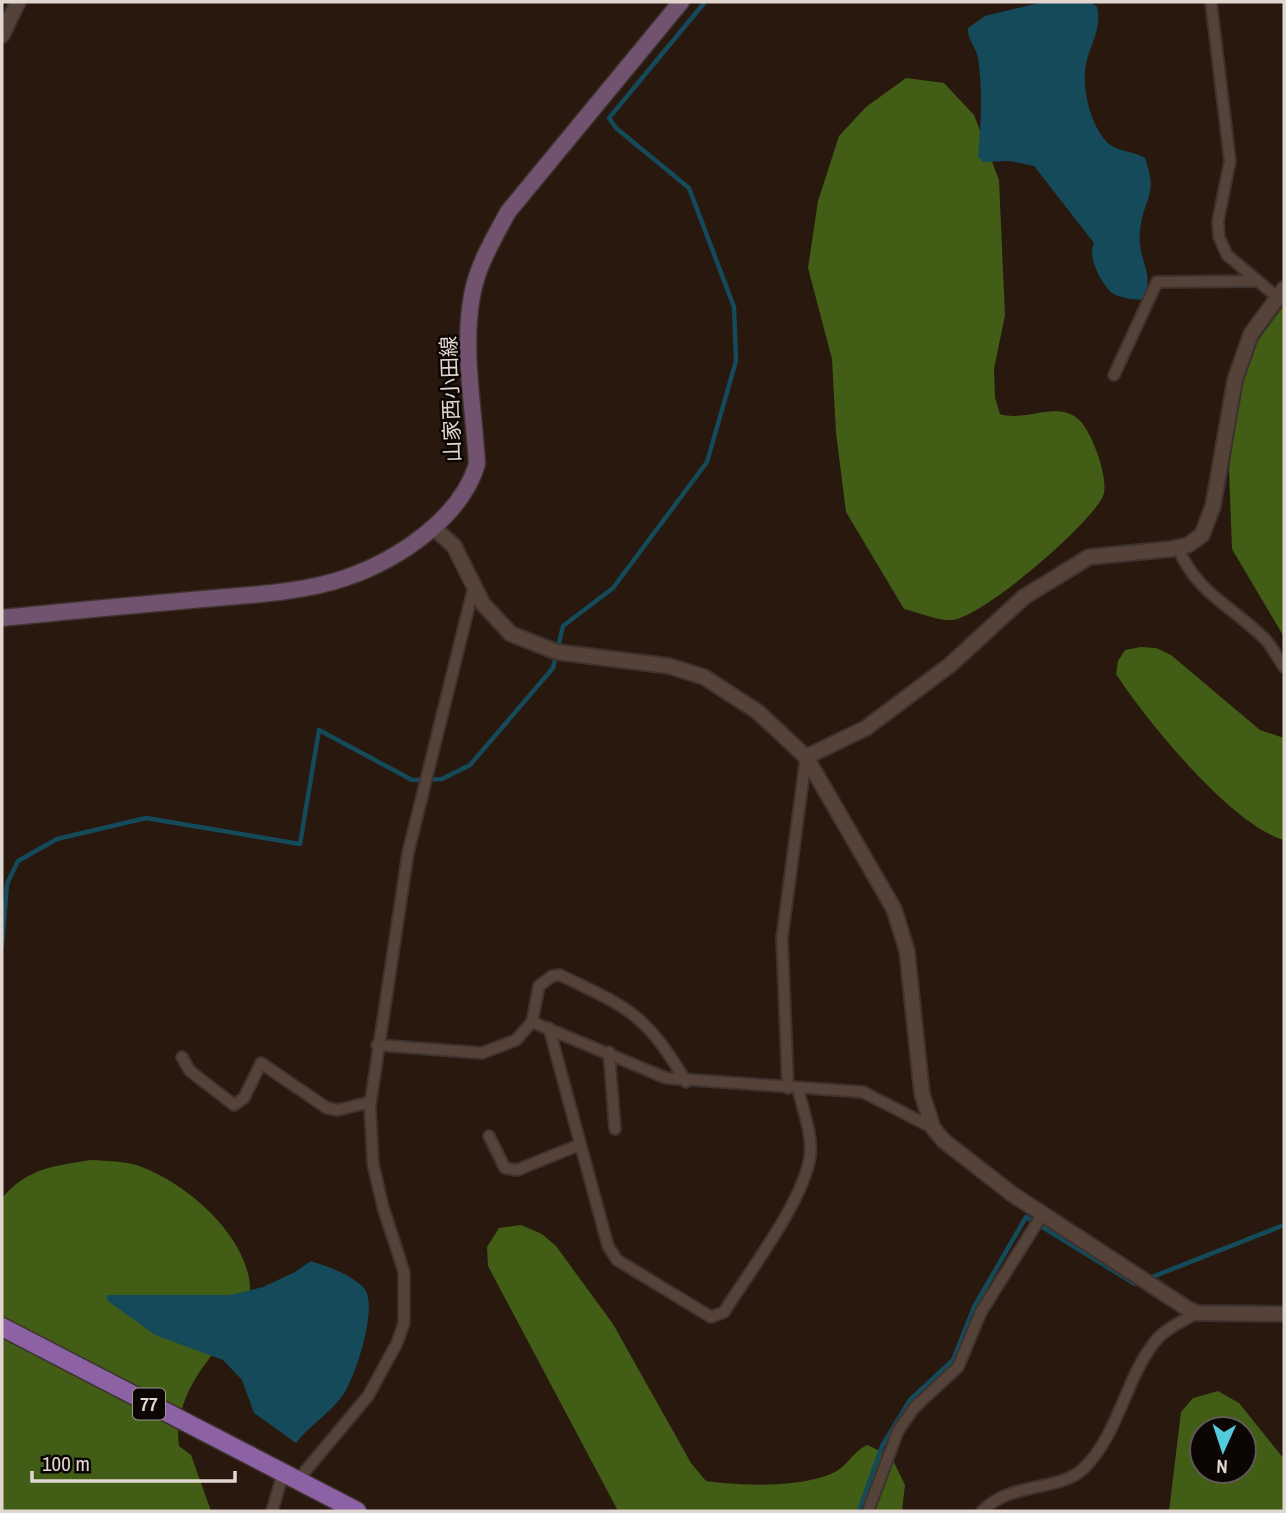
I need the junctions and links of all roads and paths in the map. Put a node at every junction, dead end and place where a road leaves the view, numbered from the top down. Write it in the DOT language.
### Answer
graph roads {
  1 [pos="18,2"];
  2 [pos="681,2"];
  3 [pos="1211,2"];
  4 [pos="2,34"];
  5 [pos="1256,281"];
  6 [pos="1281,294"];
  7 [pos="1114,375"];
  8 [pos="435,528"];
  9 [pos="1178,547"];
  10 [pos="474,585"];
  11 [pos="2,618"];
  12 [pos="1284,667"];
  13 [pos="806,757"];
  14 [pos="532,1021"];
  15 [pos="549,1028"];
  16 [pos="377,1045"];
  17 [pos="609,1052"];
  18 [pos="182,1057"];
  19 [pos="686,1082"];
  20 [pos="793,1088"];
  21 [pos="370,1102"];
  22 [pos="933,1128"];
  23 [pos="615,1129"];
  24 [pos="489,1136"];
  25 [pos="579,1145"];
  26 [pos="1042,1215"];
  27 [pos="1197,1313"];
  28 [pos="1284,1314"];
  29 [pos="2,1327"];
  30 [pos="290,1477"];
  31 [pos="272,1511"];
  32 [pos="357,1511"];
  33 [pos="868,1511"];
  34 [pos="982,1511"];
  1 -- 4 [label="street"];
  2 -- 8 [label="main road, 山家西小田線"];
  3 -- 5 [label="street"];
  5 -- 6 [label="street"];
  5 -- 7 [label="street"];
  6 -- 9 [label="street"];
  8 -- 10 [label="street"];
  8 -- 11 [label="main road, 山家西小田線"];
  9 -- 12 [label="street"];
  9 -- 13 [label="street"];
  10 -- 13 [label="street"];
  10 -- 16 [label="street"];
  13 -- 20 [label="street"];
  13 -- 22 [label="street"];
  14 -- 15 [label="street"];
  14 -- 16 [label="street"];
  14 -- 19 [label="street"];
  15 -- 17 [label="street"];
  15 -- 25 [label="street"];
  16 -- 21 [label="street"];
  17 -- 19 [label="street"];
  17 -- 23 [label="street"];
  18 -- 21 [label="street"];
  19 -- 20 [label="street"];
  20 -- 22 [label="street"];
  20 -- 25 [label="street"];
  21 -- 30 [label="street"];
  22 -- 26 [label="street"];
  24 -- 25 [label="street"];
  26 -- 27 [label="street"];
  26 -- 33 [label="street"];
  27 -- 28 [label="street"];
  27 -- 34 [label="street"];
  29 -- 30 [label="main road, 77"];
  30 -- 31 [label="street"];
  30 -- 32 [label="main road, 77"];
}
